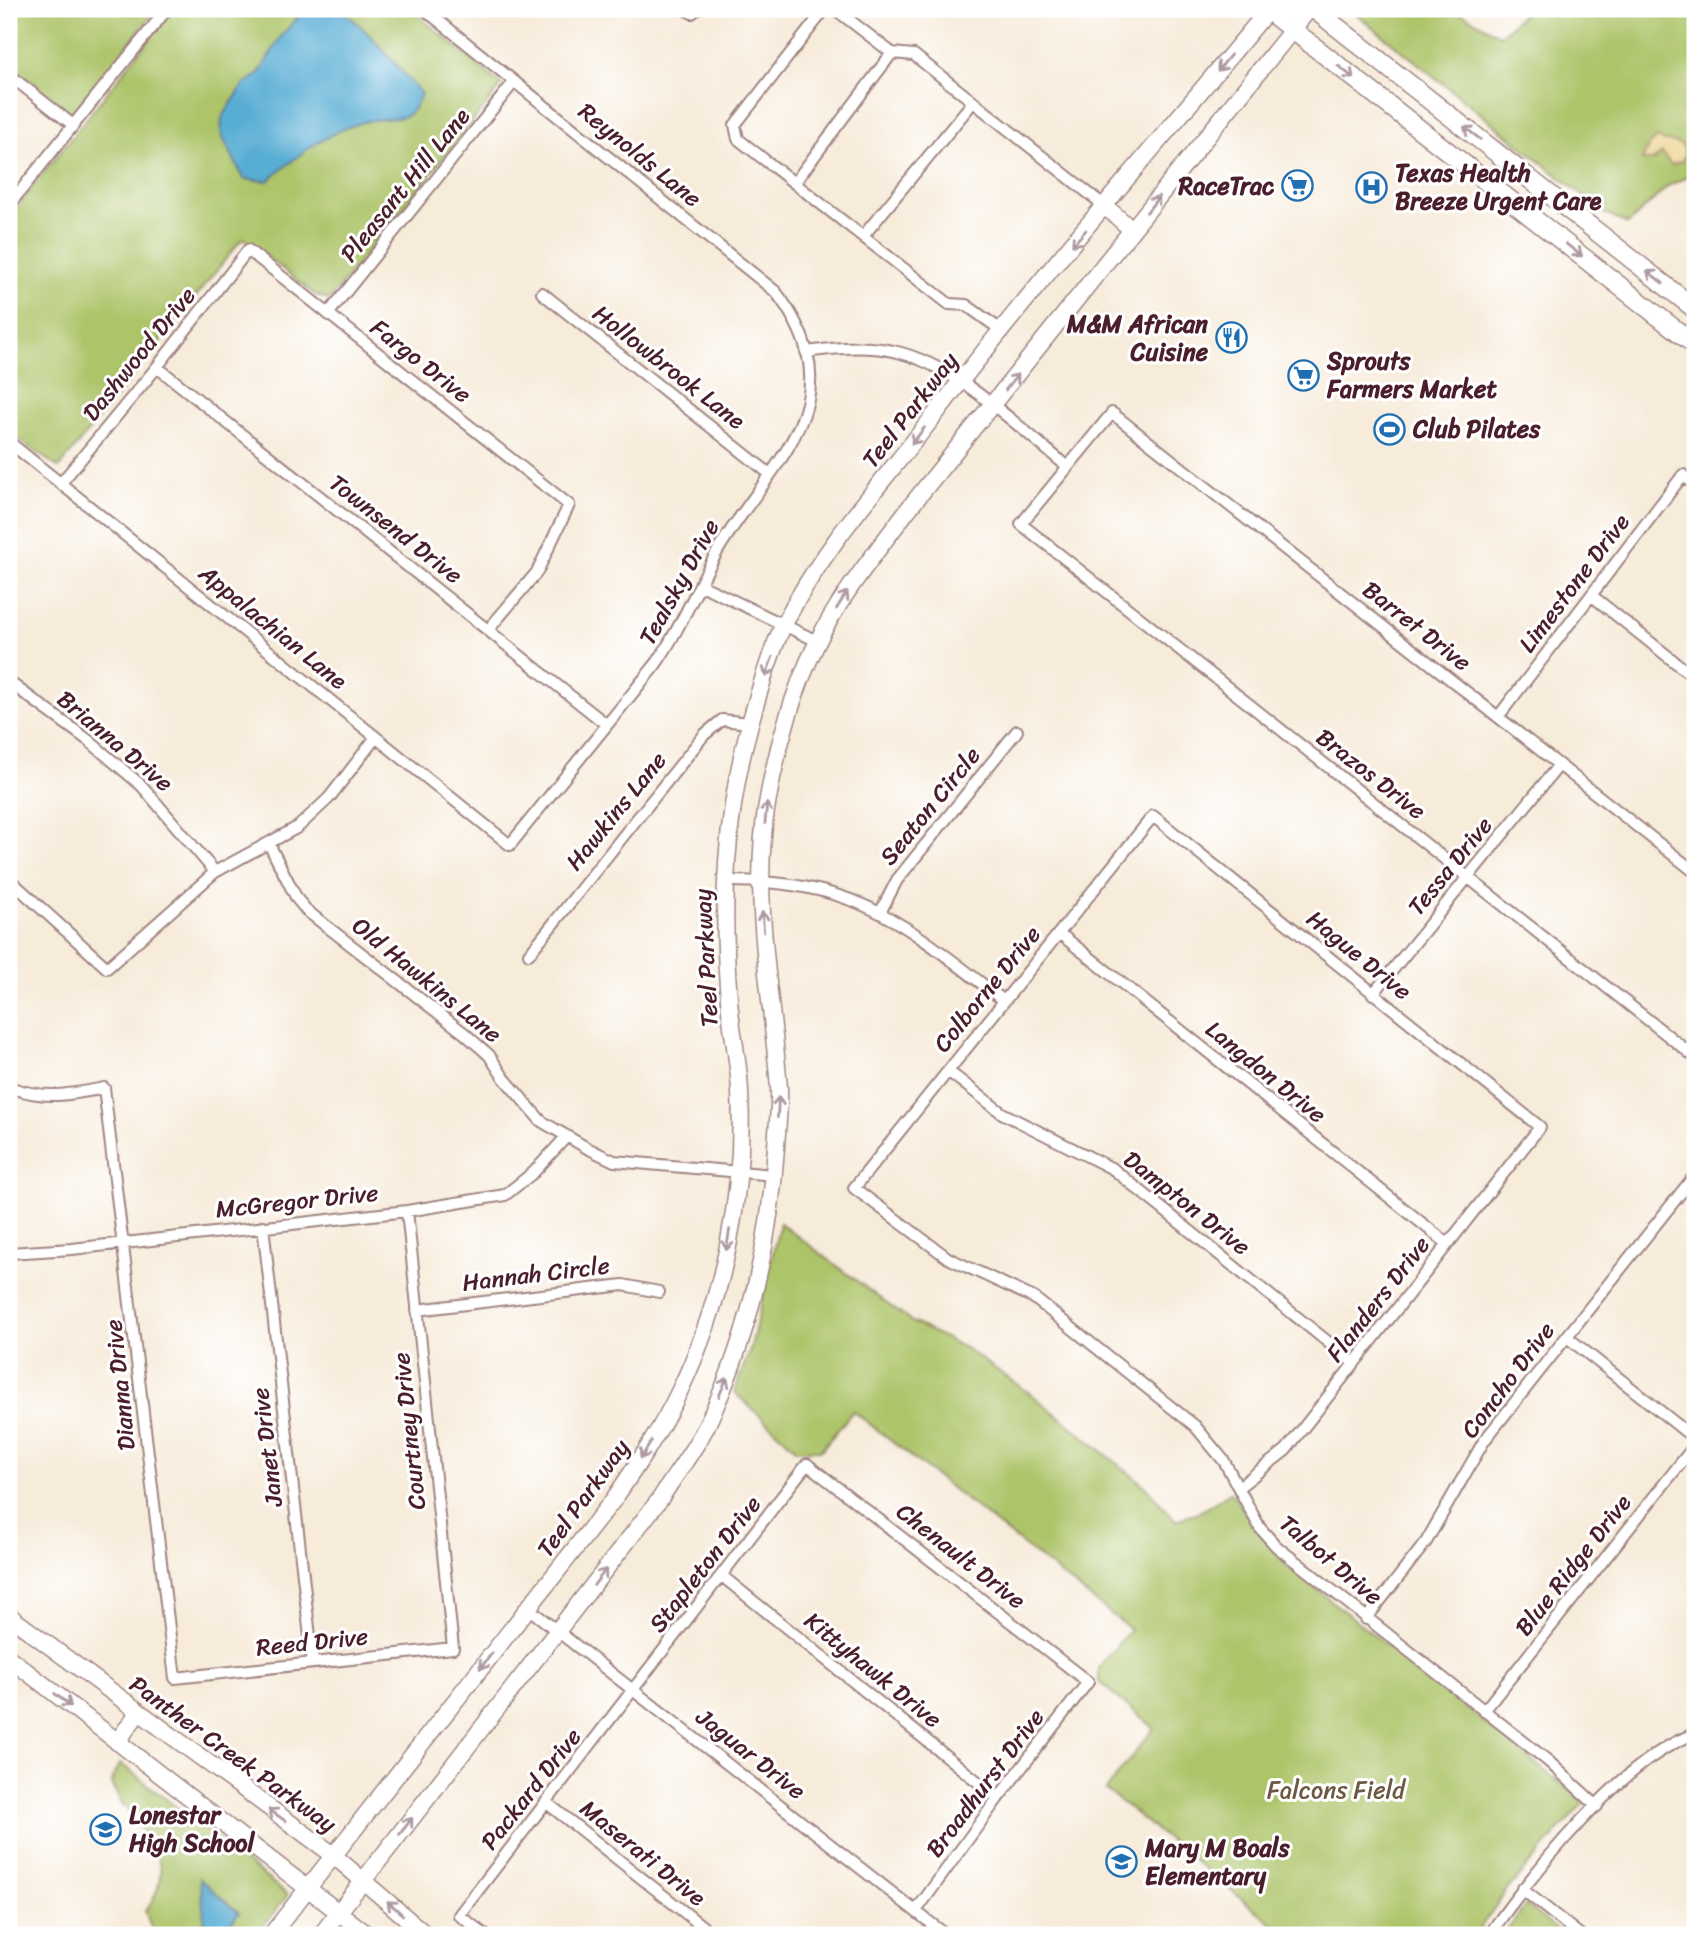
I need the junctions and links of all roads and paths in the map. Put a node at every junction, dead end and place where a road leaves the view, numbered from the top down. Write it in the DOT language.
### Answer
graph roads {
  1 [pos="167,9"];
  2 [pos="424,9"];
  3 [pos="825,9"];
  4 [pos="835,9"];
  5 [pos="1267,9"];
  6 [pos="1312,9"];
  7 [pos="1292,30"];
  8 [pos="892,54"];
  9 [pos="9,75"];
  10 [pos="514,82"];
  11 [pos="973,102"];
  12 [pos="73,125"];
  13 [pos="795,182"];
  14 [pos="1538,185"];
  15 [pos="9,205"];
  16 [pos="1106,207"];
  17 [pos="1521,208"];
  18 [pos="1132,230"];
  19 [pos="864,235"];
  20 [pos="247,250"];
  21 [pos="542,293"];
  22 [pos="1695,309"];
  23 [pos="328,314"];
  24 [pos="1001,330"];
  25 [pos="1695,345"];
  26 [pos="806,352"];
  27 [pos="157,368"];
  28 [pos="960,382"];
  29 [pos="992,407"];
  30 [pos="9,442"];
  31 [pos="1068,467"];
  32 [pos="770,474"];
  33 [pos="61,483"];
  34 [pos="1695,485"];
  35 [pos="701,585"];
  36 [pos="1591,595"];
  37 [pos="784,625"];
  38 [pos="489,629"];
  39 [pos="817,641"];
  40 [pos="1695,678"];
  41 [pos="9,682"];
  42 [pos="1498,717"];
  43 [pos="750,723"];
  44 [pos="607,724"];
  45 [pos="1017,731"];
  46 [pos="376,737"];
  47 [pos="1559,765"];
  48 [pos="1153,816"];
  49 [pos="268,844"];
  50 [pos="510,845"];
  51 [pos="215,872"];
  52 [pos="1695,872"];
  53 [pos="1467,877"];
  54 [pos="9,878"];
  55 [pos="724,881"];
  56 [pos="761,881"];
  57 [pos="881,911"];
  58 [pos="1059,933"];
  59 [pos="530,954"];
  60 [pos="1373,994"];
  61 [pos="1004,1001"];
  62 [pos="1695,1057"];
  63 [pos="948,1070"];
  64 [pos="9,1087"];
  65 [pos="1540,1127"];
  66 [pos="567,1136"];
  67 [pos="738,1172"];
  68 [pos="774,1175"];
  69 [pos="1695,1175"];
  70 [pos="854,1188"];
  71 [pos="407,1211"];
  72 [pos="263,1226"];
  73 [pos="125,1242"];
  74 [pos="1448,1244"];
  75 [pos="9,1253"];
  76 [pos="659,1292"];
  77 [pos="417,1310"];
  78 [pos="1567,1337"];
  79 [pos="1354,1363"];
  80 [pos="1695,1439"];
  81 [pos="1695,1445"];
  82 [pos="807,1464"];
  83 [pos="1239,1487"];
  84 [pos="722,1576"];
  85 [pos="528,1608"];
  86 [pos="9,1616"];
  87 [pos="1366,1619"];
  88 [pos="559,1631"];
  89 [pos="453,1648"];
  90 [pos="9,1658"];
  91 [pos="313,1663"];
  92 [pos="175,1678"];
  93 [pos="1088,1682"];
  94 [pos="635,1689"];
  95 [pos="1484,1711"];
  96 [pos="138,1713"];
  97 [pos="1695,1734"];
  98 [pos="117,1742"];
  99 [pos="998,1798"];
  100 [pos="547,1803"];
  101 [pos="1597,1805"];
  102 [pos="332,1854"];
  103 [pos="364,1880"];
  104 [pos="307,1886"];
  105 [pos="1522,1889"];
  106 [pos="916,1911"];
  107 [pos="339,1912"];
  108 [pos="271,1935"];
  109 [pos="321,1935"];
  110 [pos="368,1935"];
  111 [pos="426,1935"];
  112 [pos="485,1935"];
  113 [pos="713,1935"];
  114 [pos="946,1935"];
  115 [pos="1489,1935"];
  116 [pos="1580,1935"];
  1 -- 12 [label="street"];
  2 -- 10 [label="street, Reynolds Lane"];
  3 -- 13 [label="street"];
  4 -- 8 [label="street"];
  5 -- 7 [label="main road"];
  5 -- 16 [label="main road, Teel Parkway, one-way"];
  6 -- 7 [label="main road"];
  14 -- 6 [label="main road, one-way"];
  7 -- 17 [label="main road, one-way"];
  18 -- 7 [label="main road, one-way"];
  8 -- 11 [label="street"];
  8 -- 13 [label="street"];
  9 -- 12 [label="street"];
  10 -- 23 [label="street, Pleasant Hill Lane"];
  10 -- 26 [label="street, Reynolds Lane"];
  11 -- 16 [label="street"];
  11 -- 19 [label="street"];
  12 -- 15 [label="street"];
  13 -- 19 [label="street"];
  14 -- 17 [label="main road"];
  22 -- 14 [label="main road, one-way"];
  16 -- 18 [label="main road"];
  16 -- 24 [label="main road, Teel Parkway, one-way"];
  17 -- 25 [label="main road, one-way"];
  29 -- 18 [label="main road, one-way"];
  19 -- 24 [label="street"];
  20 -- 23 [label="street, Fargo Drive"];
  20 -- 27 [label="street, Dashwood Drive"];
  21 -- 32 [label="street, Hollowbrook Lane"];
  23 -- 38 [label="street, Fargo Drive"];
  24 -- 28 [label="main road, Teel Parkway"];
  26 -- 28 [label="street"];
  26 -- 32 [label="street, Tealsky Drive"];
  27 -- 33 [label="street, Dashwood Drive"];
  27 -- 38 [label="street, Townsend Drive"];
  28 -- 29 [label="street"];
  28 -- 37 [label="main road, Teel Parkway, one-way"];
  29 -- 31 [label="street"];
  39 -- 29 [label="main road, one-way"];
  30 -- 33 [label="street, Appalachian Lane"];
  31 -- 42 [label="street, Barret Drive"];
  31 -- 53 [label="street, Brazos Drive"];
  32 -- 35 [label="street, Tealsky Drive"];
  33 -- 46 [label="street, Appalachian Lane"];
  34 -- 36 [label="street, Limestone Drive"];
  35 -- 37 [label="street"];
  35 -- 44 [label="street, Tealsky Drive"];
  36 -- 40 [label="street"];
  36 -- 42 [label="street, Limestone Drive"];
  37 -- 39 [label="street"];
  37 -- 43 [label="main road, Teel Parkway, one-way"];
  38 -- 44 [label="street, Townsend Drive"];
  56 -- 39 [label="main road, one-way"];
  41 -- 51 [label="street, Brianna Drive"];
  42 -- 47 [label="street, Barret Drive"];
  43 -- 55 [label="main road, Teel Parkway"];
  43 -- 59 [label="street, Hawkins Lane"];
  44 -- 50 [label="street, Tealsky Drive"];
  45 -- 57 [label="street, Seaton Circle"];
  46 -- 49 [label="street"];
  46 -- 50 [label="street, Appalachian Lane"];
  47 -- 52 [label="street, Barret Drive"];
  47 -- 53 [label="street, Tessa Drive"];
  48 -- 58 [label="street, Colborne Drive"];
  48 -- 60 [label="street, Hague Drive"];
  49 -- 51 [label="street"];
  49 -- 66 [label="street, Old Hawkins Lane"];
  51 -- 54 [label="street"];
  53 -- 60 [label="street, Tessa Drive"];
  53 -- 62 [label="street, Brazos Drive"];
  55 -- 56 [label="street"];
  55 -- 67 [label="main road, Teel Parkway"];
  56 -- 57 [label="street"];
  68 -- 56 [label="main road, one-way"];
  57 -- 61 [label="street"];
  58 -- 61 [label="street, Colborne Drive"];
  58 -- 74 [label="street, Langdon Drive"];
  60 -- 65 [label="street, Hague Drive"];
  61 -- 63 [label="street, Colborne Drive"];
  63 -- 70 [label="street, Colborne Drive"];
  63 -- 79 [label="street, Dampton Drive"];
  64 -- 73 [label="street, Dianna Drive"];
  65 -- 74 [label="street, Flanders Drive"];
  66 -- 67 [label="street, Old Hawkins Lane"];
  66 -- 71 [label="street, McGregor Drive"];
  67 -- 68 [label="street, Old Hawkins Lane"];
  67 -- 85 [label="main road, Teel Parkway, one-way"];
  88 -- 68 [label="main road, one-way"];
  69 -- 78 [label="street, Concho Drive"];
  70 -- 83 [label="street, Talbot Drive"];
  71 -- 72 [label="street, McGregor Drive"];
  71 -- 77 [label="street, Courtney Drive"];
  72 -- 73 [label="street, McGregor Drive"];
  72 -- 91 [label="street, Janet Drive"];
  73 -- 75 [label="street, McGregor Drive"];
  73 -- 92 [label="street, Dianna Drive"];
  74 -- 79 [label="street, Flanders Drive"];
  76 -- 77 [label="street, Hannah Circle"];
  77 -- 89 [label="street, Courtney Drive"];
  78 -- 80 [label="street"];
  78 -- 87 [label="street, Concho Drive"];
  79 -- 83 [label="street, Flanders Drive"];
  81 -- 95 [label="street, Blue Ridge Drive"];
  82 -- 84 [label="street, Stapleton Drive"];
  82 -- 93 [label="street, Chenault Drive"];
  83 -- 87 [label="street, Talbot Drive"];
  84 -- 94 [label="street, Stapleton Drive"];
  84 -- 99 [label="street, Kittyhawk Drive"];
  85 -- 88 [label="street, Jaguar Drive"];
  85 -- 102 [label="main road, Teel Parkway, one-way"];
  86 -- 96 [label="main road, Panther Creek Parkway"];
  87 -- 95 [label="street, Talbot Drive"];
  88 -- 94 [label="street, Jaguar Drive"];
  103 -- 88 [label="main road, one-way"];
  89 -- 91 [label="street, Reed Drive"];
  90 -- 98 [label="main road, one-way"];
  91 -- 92 [label="street, Reed Drive"];
  93 -- 99 [label="street, Broadhurst Drive"];
  94 -- 100 [label="street, Packard Drive"];
  94 -- 106 [label="street, Jaguar Drive"];
  95 -- 101 [label="street, Talbot Drive"];
  96 -- 98 [label="main road"];
  102 -- 96 [label="main road, Panther Creek Parkway, one-way"];
  97 -- 101 [label="street"];
  98 -- 104 [label="main road"];
  99 -- 106 [label="street, Broadhurst Drive"];
  100 -- 112 [label="street, Packard Drive"];
  100 -- 113 [label="street, Maserati Drive"];
  101 -- 105 [label="street"];
  102 -- 103 [label="main road, Panther Creek Parkway"];
  102 -- 104 [label="main road, Teel Parkway"];
  103 -- 107 [label="main road"];
  111 -- 103 [label="main road, Panther Creek Parkway, one-way"];
  104 -- 107 [label="main road"];
  104 -- 108 [label="main road, Teel Parkway"];
  105 -- 115 [label="street"];
  105 -- 116 [label="street"];
  106 -- 114 [label="street, Jaguar Drive"];
  107 -- 109 [label="main road"];
  107 -- 110 [label="main road"];
}
